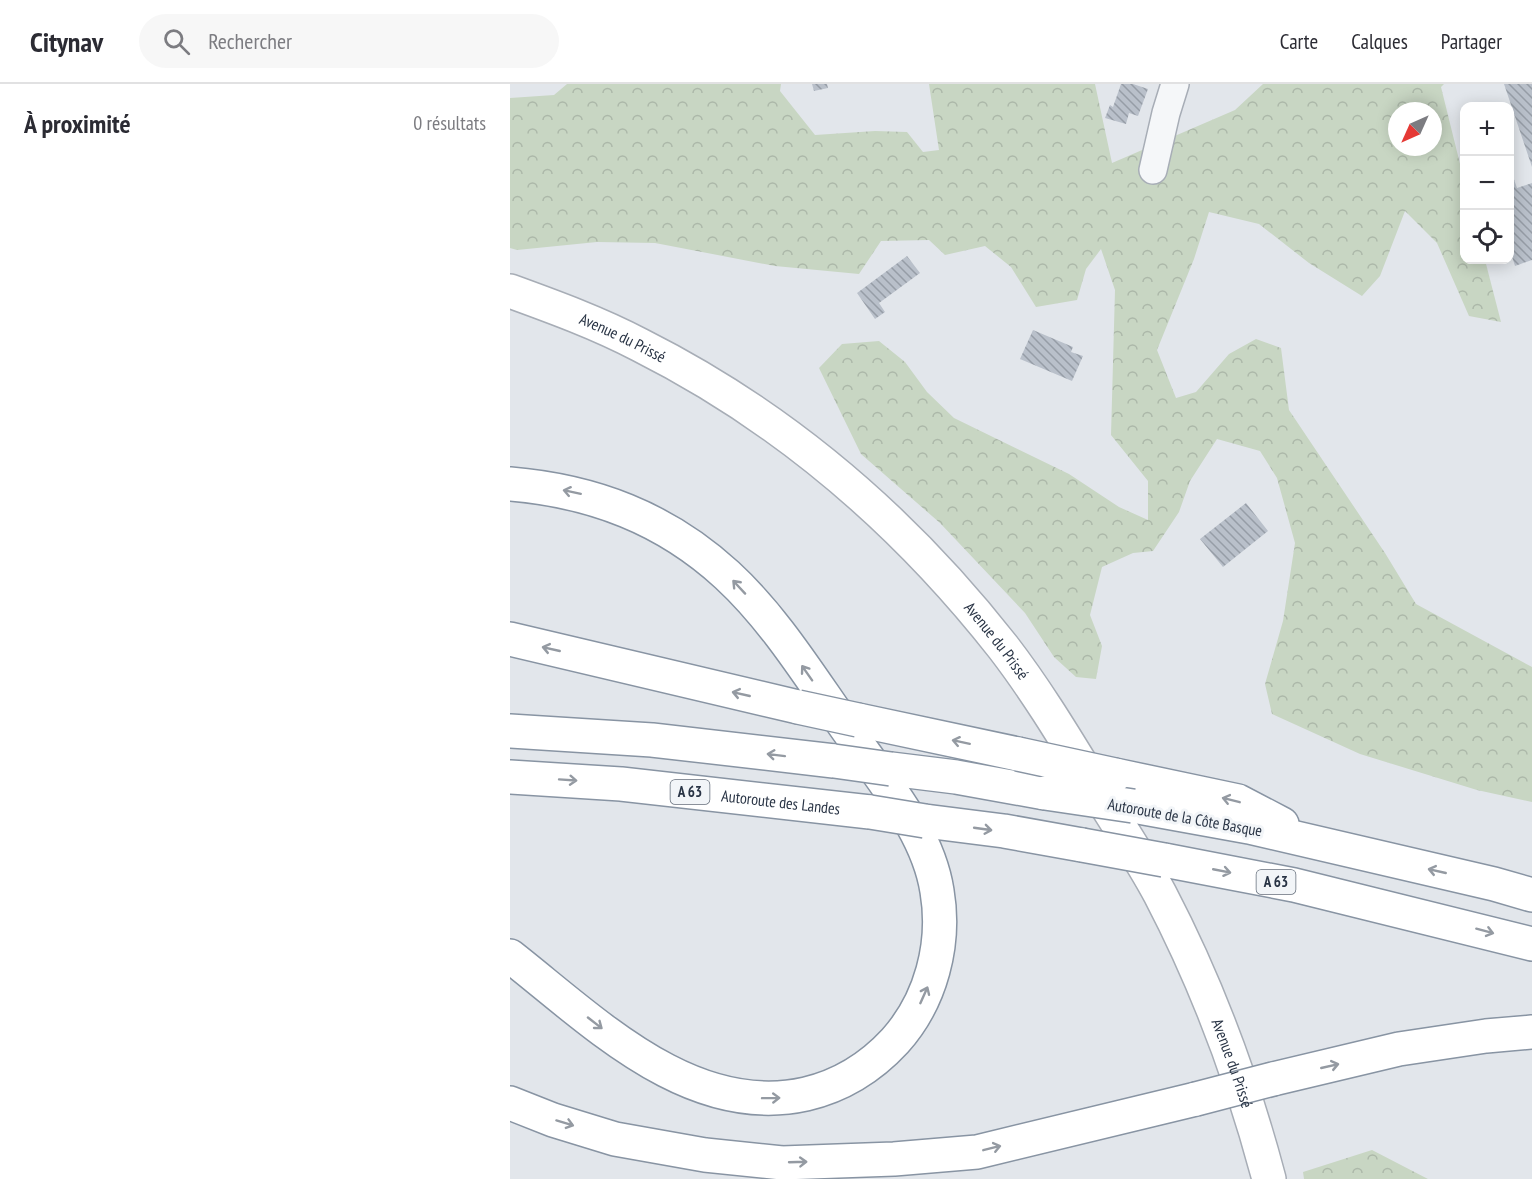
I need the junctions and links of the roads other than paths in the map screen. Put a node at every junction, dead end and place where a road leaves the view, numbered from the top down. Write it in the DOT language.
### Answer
graph roads {
  1 [pos="1175,84"];
  2 [pos="1153,170"];
  3 [pos="510,291"];
  4 [pos="510,484"];
  5 [pos="510,639"];
  6 [pos="510,731"];
  7 [pos="510,777"];
  8 [pos="1320,844"];
  9 [pos="1532,895"];
  10 [pos="1532,944"];
  11 [pos="510,956"];
  12 [pos="1532,1032"];
  13 [pos="510,1103"];
  14 [pos="1269,1179"];
  1 -- 2 [label="street"];
  3 -- 14 [label="main road, Avenue du Prissé"];
  11 -- 4 [label="main road, one-way"];
  8 -- 5 [label="main road, one-way, bridge"];
  8 -- 6 [label="main road, Autoroute de la Côte Basque, one-way, bridge"];
  7 -- 10 [label="main road, Autoroute des Landes / A 63, one-way, bridge"];
  9 -- 8 [label="main road, Autoroute de la Côte Basque, one-way"];
  13 -- 12 [label="main road, one-way, bridge"];
}
